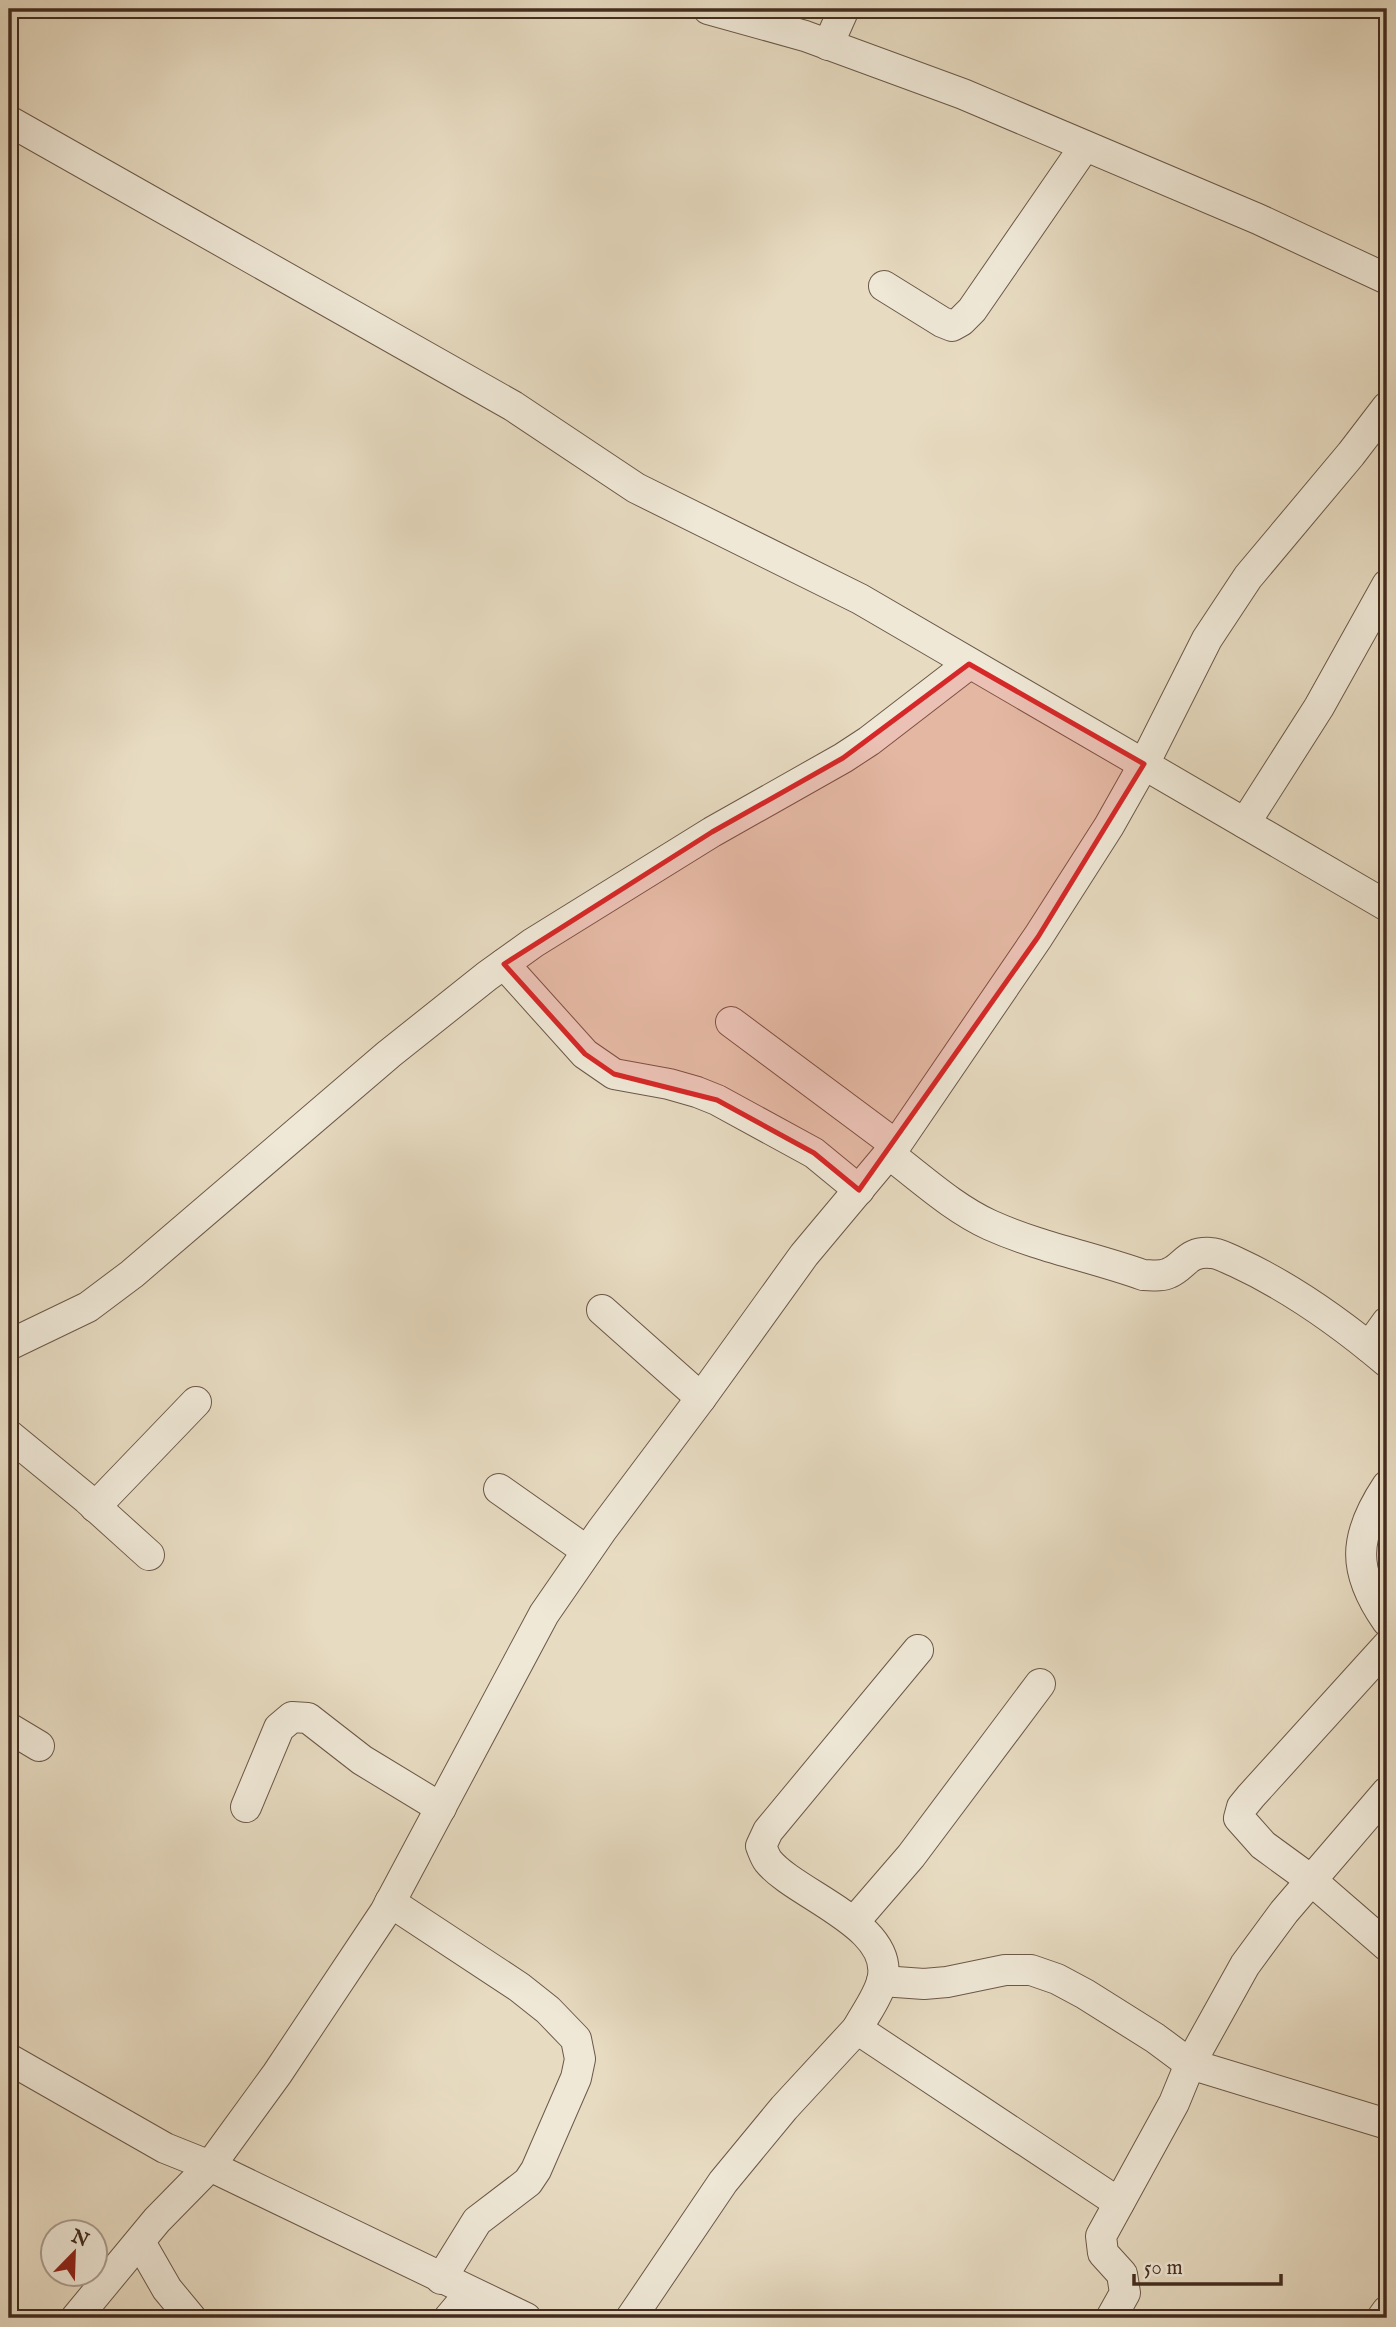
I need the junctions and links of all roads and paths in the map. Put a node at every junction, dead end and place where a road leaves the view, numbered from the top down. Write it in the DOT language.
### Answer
graph roads {
  1 [pos="708,9"];
  2 [pos="844,9"];
  3 [pos="828,45"];
  4 [pos="9,121"];
  5 [pos="1085,146"];
  6 [pos="1387,279"];
  7 [pos="884,286"];
  8 [pos="1387,407"];
  9 [pos="1387,586"];
  10 [pos="969,664"];
  11 [pos="1144,764"];
  12 [pos="1245,823"];
  13 [pos="1387,906"];
  14 [pos="504,964"];
  15 [pos="731,1022"];
  16 [pos="892,1150"];
  17 [pos="859,1190"];
  18 [pos="602,1310"];
  19 [pos="1387,1322"];
  20 [pos="9,1345"];
  21 [pos="1378,1354"];
  22 [pos="701,1398"];
  23 [pos="196,1402"];
  24 [pos="9,1435"];
  25 [pos="1387,1486"];
  26 [pos="499,1489"];
  27 [pos="95,1507"];
  28 [pos="587,1551"];
  29 [pos="149,1555"];
  30 [pos="1387,1621"];
  31 [pos="1387,1646"];
  32 [pos="918,1650"];
  33 [pos="1040,1684"];
  34 [pos="9,1728"];
  35 [pos="39,1746"];
  36 [pos="1387,1792"];
  37 [pos="246,1807"];
  38 [pos="441,1808"];
  39 [pos="1311,1880"];
  40 [pos="390,1902"];
  41 [pos="853,1922"];
  42 [pos="1387,1946"];
  43 [pos="882,1981"];
  44 [pos="857,2029"];
  45 [pos="9,2059"];
  46 [pos="1190,2064"];
  47 [pos="1387,2124"];
  48 [pos="209,2166"];
  49 [pos="1119,2203"];
  50 [pos="140,2242"];
  51 [pos="441,2279"];
  52 [pos="470,2293"];
  53 [pos="1387,2311"];
  54 [pos="76,2318"];
  55 [pos="191,2318"];
  56 [pos="449,2318"];
  57 [pos="526,2318"];
  58 [pos="631,2318"];
  59 [pos="1111,2318"];
  60 [pos="1382,2318"];
  1 -- 3 [label="street"];
  2 -- 3 [label="street"];
  3 -- 5 [label="street"];
  4 -- 10 [label="street"];
  5 -- 6 [label="street"];
  5 -- 7 [label="street"];
  8 -- 11 [label="street"];
  9 -- 12 [label="street"];
  10 -- 11 [label="street"];
  10 -- 14 [label="street"];
  11 -- 12 [label="street"];
  11 -- 16 [label="street"];
  12 -- 13 [label="street"];
  14 -- 17 [label="street"];
  14 -- 20 [label="street"];
  15 -- 16 [label="street"];
  16 -- 17 [label="street"];
  16 -- 21 [label="street"];
  17 -- 22 [label="street"];
  18 -- 22 [label="street"];
  19 -- 21 [label="street"];
  22 -- 28 [label="street"];
  23 -- 27 [label="street"];
  24 -- 27 [label="street"];
  25 -- 30 [label="street"];
  26 -- 28 [label="street"];
  27 -- 29 [label="street"];
  28 -- 38 [label="street"];
  31 -- 39 [label="street"];
  32 -- 41 [label="street"];
  33 -- 41 [label="street"];
  34 -- 35 [label="street"];
  36 -- 39 [label="street"];
  37 -- 38 [label="street"];
  38 -- 40 [label="street"];
  39 -- 42 [label="street"];
  39 -- 46 [label="street"];
  40 -- 48 [label="street"];
  40 -- 51 [label="street"];
  41 -- 43 [label="street"];
  43 -- 44 [label="street"];
  43 -- 46 [label="street"];
  44 -- 49 [label="street"];
  44 -- 58 [label="street"];
  45 -- 48 [label="street"];
  46 -- 47 [label="street"];
  46 -- 49 [label="street"];
  48 -- 50 [label="street"];
  48 -- 51 [label="street"];
  49 -- 59 [label="street"];
  50 -- 54 [label="street"];
  50 -- 55 [label="street"];
  51 -- 52 [label="street"];
  52 -- 56 [label="street"];
  52 -- 57 [label="street"];
  53 -- 60 [label="street"];
}
